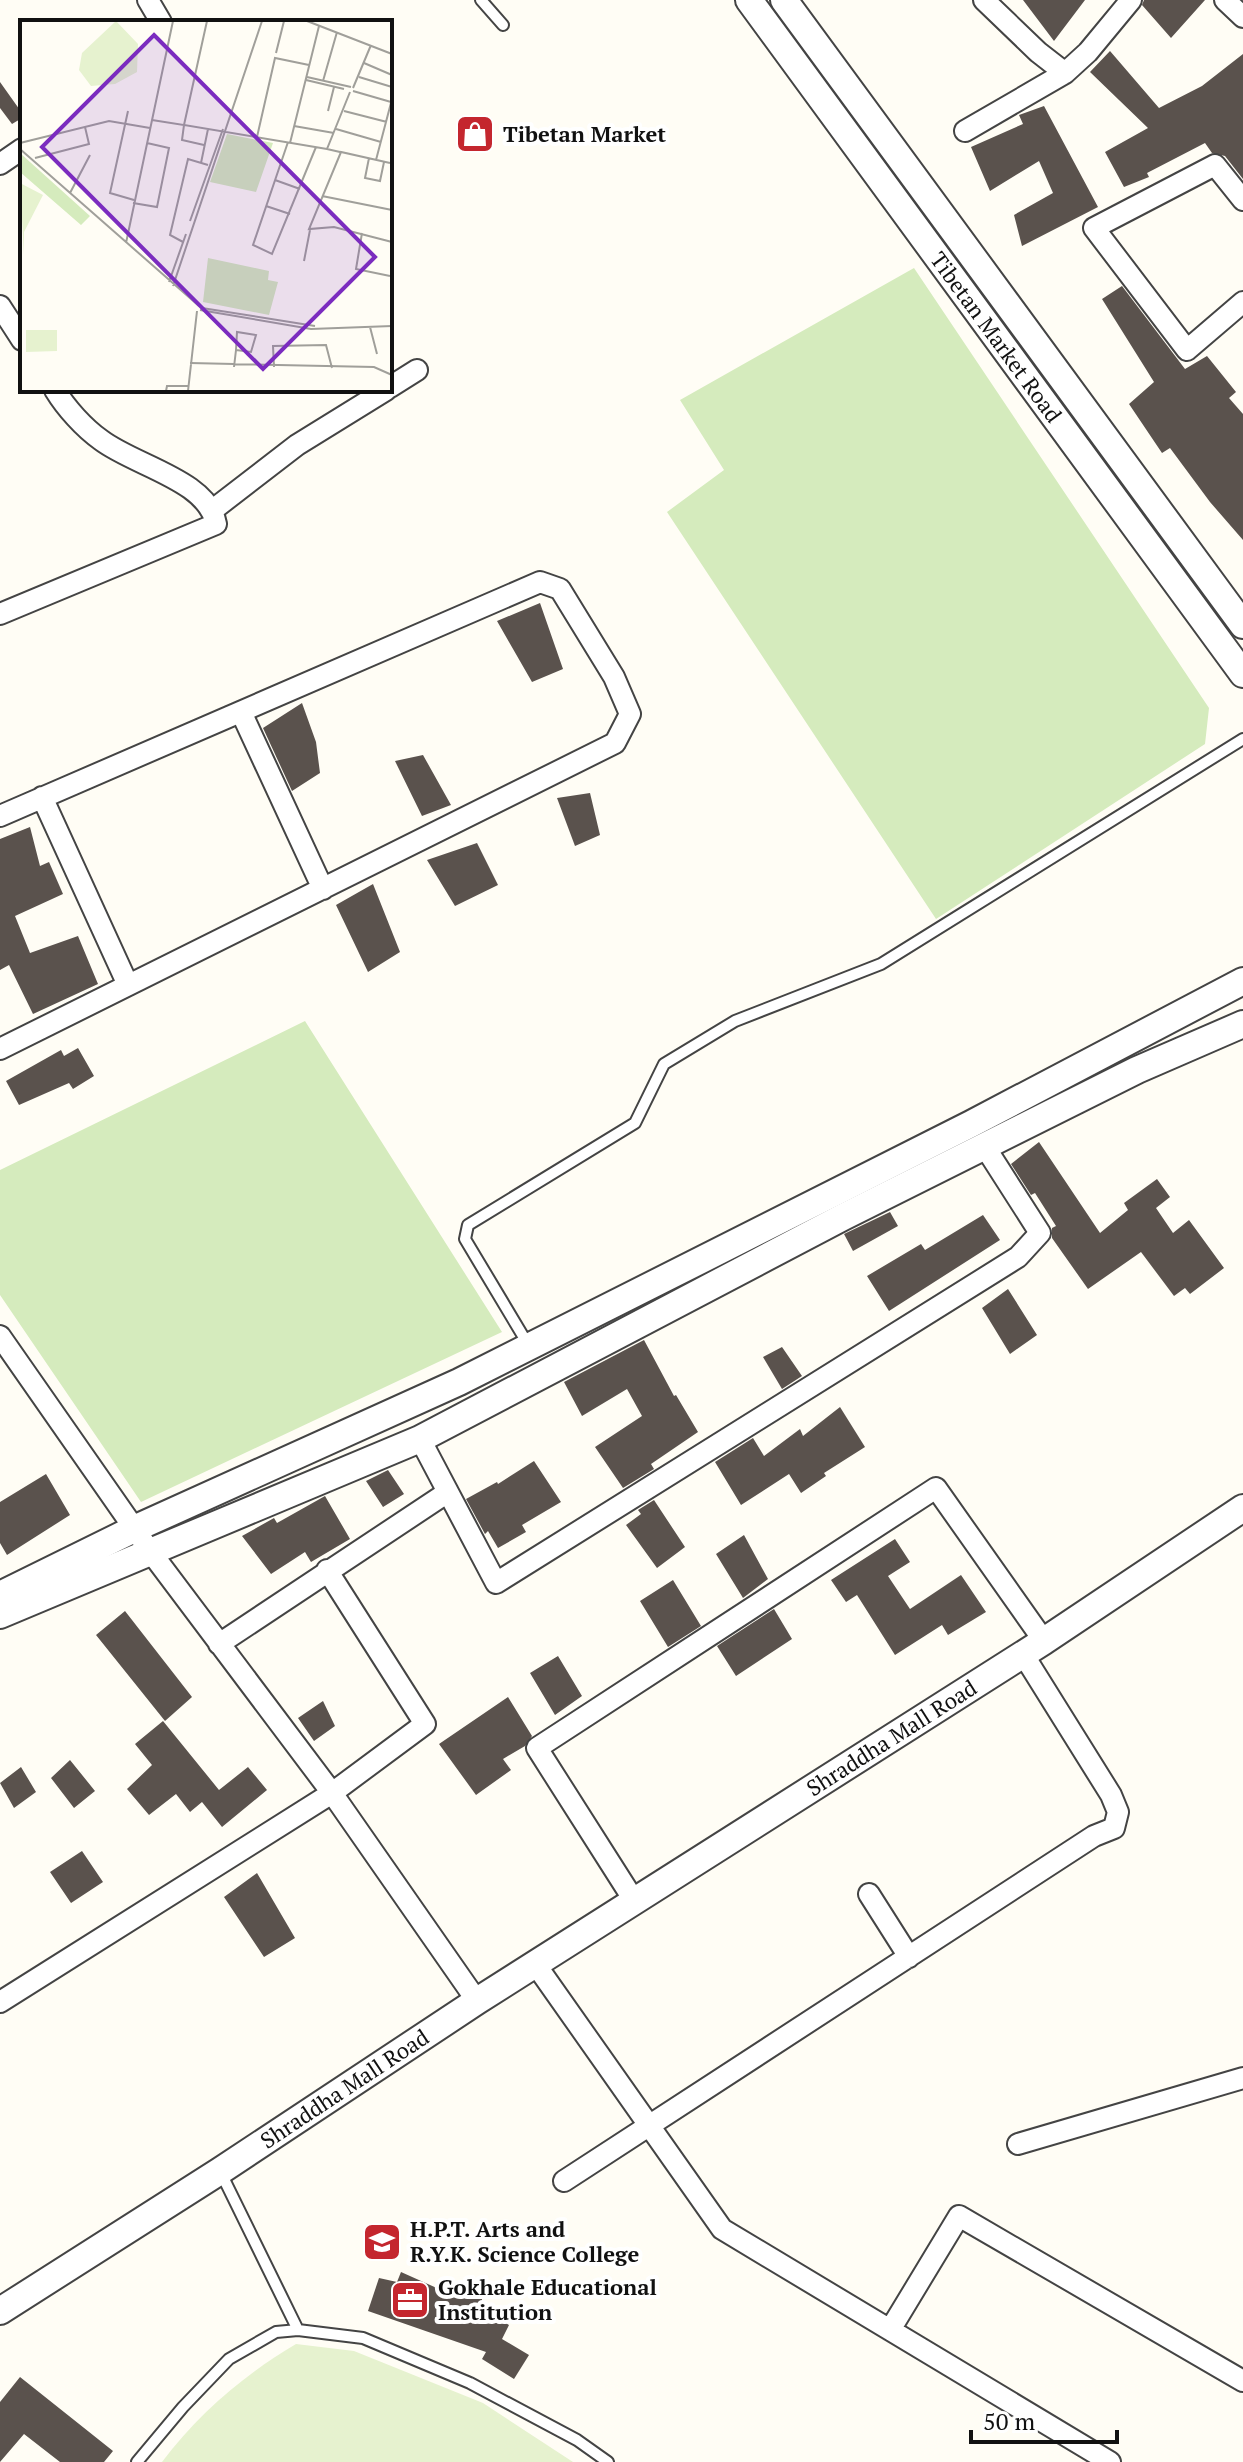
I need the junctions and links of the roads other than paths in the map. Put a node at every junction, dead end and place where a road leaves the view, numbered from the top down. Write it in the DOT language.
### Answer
graph roads {
  1 [pos="148,0"];
  2 [pos="481,0"];
  3 [pos="749,0"];
  4 [pos="784,0"];
  5 [pos="984,0"];
  6 [pos="1131,0"];
  7 [pos="1225,0"];
  8 [pos="1243,17"];
  9 [pos="160,20"];
  10 [pos="503,25"];
  11 [pos="1065,73"];
  12 [pos="965,131"];
  13 [pos="20,150"];
  14 [pos="0,164"];
  15 [pos="1243,200"];
  16 [pos="1243,302"];
  17 [pos="0,306"];
  18 [pos="20,337"];
  19 [pos="417,370"];
  20 [pos="392,386"];
  21 [pos="57,392"];
  22 [pos="383,392"];
  23 [pos="214,509"];
  24 [pos="0,614"];
  25 [pos="1243,625"];
  26 [pos="1243,674"];
  27 [pos="241,712"];
  28 [pos="1243,739"];
  29 [pos="42,797"];
  30 [pos="0,816"];
  31 [pos="323,889"];
  32 [pos="1243,981"];
  33 [pos="128,985"];
  34 [pos="1243,1024"];
  35 [pos="0,1049"];
  36 [pos="985,1147"];
  37 [pos="0,1336"];
  38 [pos="529,1346"];
  39 [pos="420,1439"];
  40 [pos="448,1492"];
  41 [pos="1243,1508"];
  42 [pos="136,1528"];
  43 [pos="150,1551"];
  44 [pos="327,1570"];
  45 [pos="0,1595"];
  46 [pos="0,1615"];
  47 [pos="219,1644"];
  48 [pos="1033,1648"];
  49 [pos="332,1793"];
  50 [pos="869,1894"];
  51 [pos="635,1902"];
  52 [pos="909,1957"];
  53 [pos="536,1965"];
  54 [pos="477,2001"];
  55 [pos="0,2002"];
  56 [pos="1243,2078"];
  57 [pos="650,2126"];
  58 [pos="1018,2144"];
  59 [pos="220,2171"];
  60 [pos="564,2181"];
  61 [pos="0,2311"];
  62 [pos="298,2330"];
  63 [pos="890,2330"];
  64 [pos="1243,2381"];
  65 [pos="137,2462"];
  66 [pos="608,2462"];
  67 [pos="1110,2462"];
  1 -- 9 [label="street"];
  2 -- 10 [label="lane"];
  3 -- 26 [label="street, Tibetan Market Road"];
  4 -- 25 [label="street, Tibetan Market Road"];
  5 -- 11 [label="street"];
  6 -- 11 [label="street"];
  7 -- 8 [label="street"];
  11 -- 12 [label="street"];
  13 -- 14 [label="street"];
  15 -- 16 [label="street"];
  17 -- 18 [label="street"];
  19 -- 20 [label="street"];
  21 -- 23 [label="street"];
  22 -- 23 [label="street"];
  23 -- 24 [label="street"];
  27 -- 29 [label="street"];
  27 -- 31 [label="street"];
  27 -- 31 [label="street"];
  28 -- 38 [label="lane"];
  29 -- 30 [label="street"];
  29 -- 33 [label="street"];
  31 -- 33 [label="street"];
  32 -- 38 [label="street"];
  33 -- 35 [label="street"];
  34 -- 36 [label="street"];
  36 -- 39 [label="street"];
  36 -- 40 [label="street"];
  37 -- 42 [label="street"];
  38 -- 42 [label="street"];
  39 -- 40 [label="street"];
  39 -- 43 [label="street"];
  40 -- 44 [label="street"];
  41 -- 48 [label="street, Shraddha Mall Road"];
  42 -- 43 [label="street"];
  42 -- 45 [label="street"];
  43 -- 46 [label="street"];
  43 -- 47 [label="street"];
  44 -- 47 [label="street"];
  44 -- 49 [label="street"];
  47 -- 49 [label="street"];
  48 -- 51 [label="street, Shraddha Mall Road"];
  48 -- 51 [label="street"];
  48 -- 52 [label="street"];
  49 -- 54 [label="street"];
  49 -- 55 [label="street"];
  50 -- 52 [label="street"];
  51 -- 53 [label="street, Shraddha Mall Road"];
  52 -- 57 [label="street"];
  53 -- 54 [label="street, Shraddha Mall Road"];
  53 -- 57 [label="street"];
  54 -- 59 [label="street, Shraddha Mall Road"];
  56 -- 58 [label="street"];
  57 -- 60 [label="street"];
  57 -- 63 [label="street"];
  59 -- 61 [label="street, Shraddha Mall Road"];
  59 -- 62 [label="lane"];
  62 -- 65 [label="lane"];
  62 -- 66 [label="lane"];
  63 -- 64 [label="street"];
  63 -- 67 [label="street"];
}
